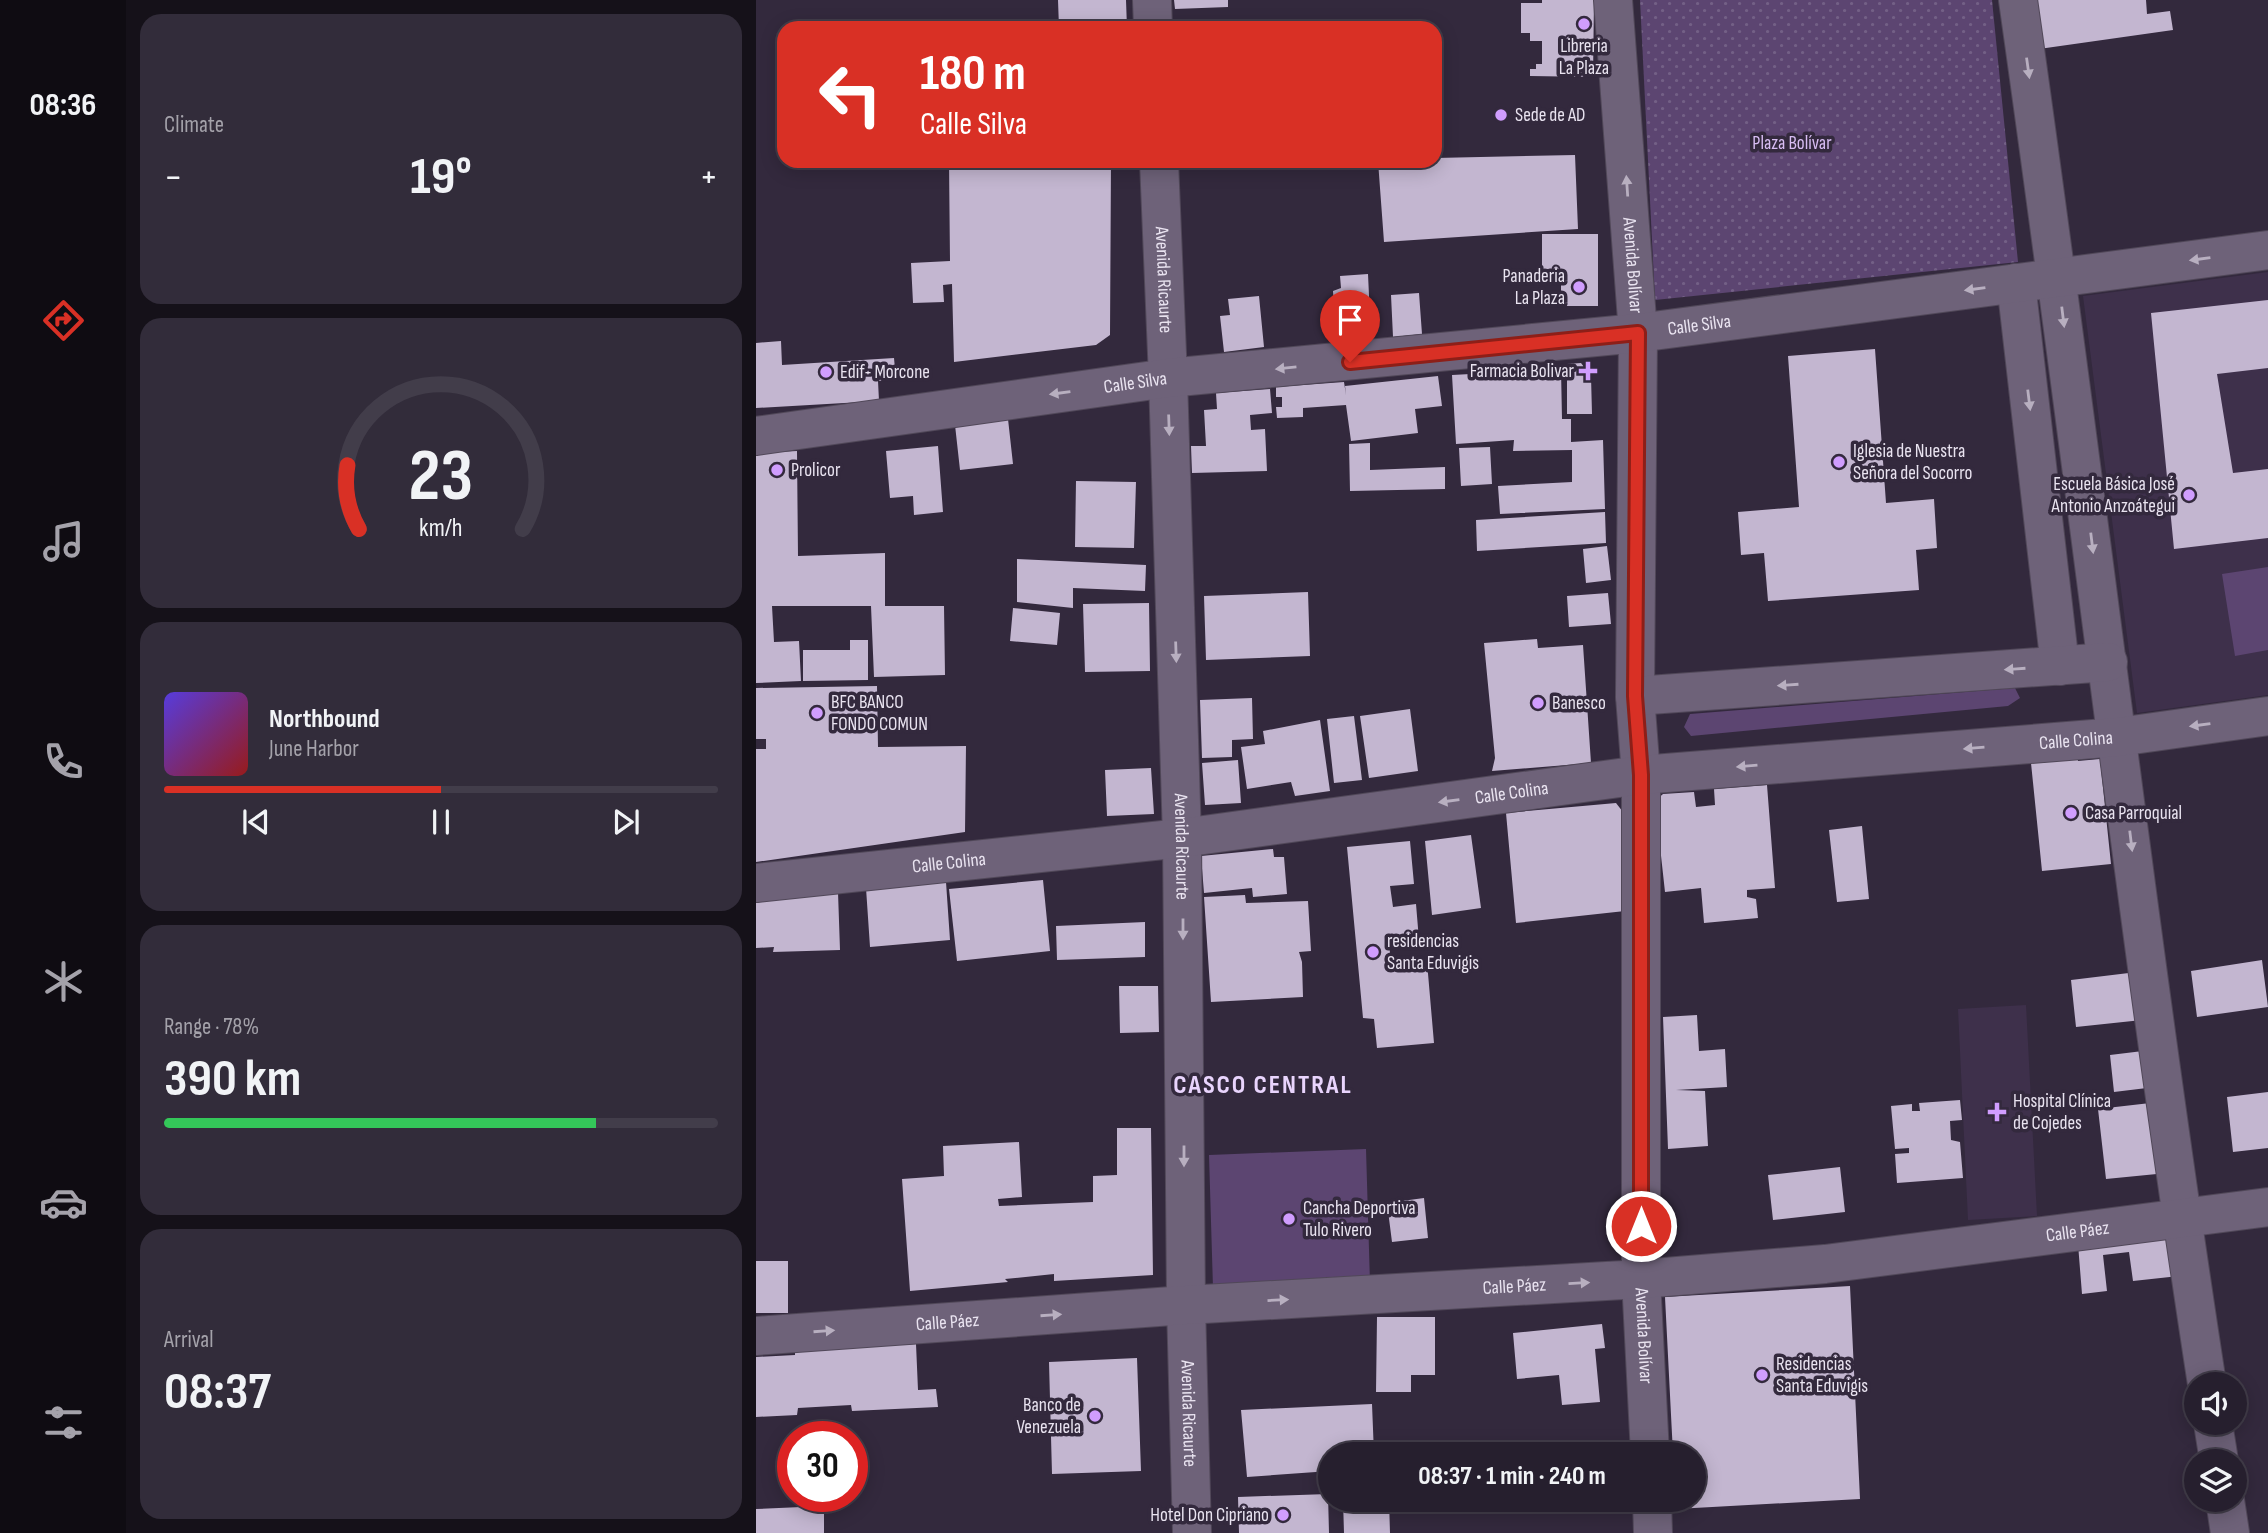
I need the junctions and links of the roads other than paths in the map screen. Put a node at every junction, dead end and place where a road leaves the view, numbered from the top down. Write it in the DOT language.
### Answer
graph roads {
  1 [pos="1152,0"];
  2 [pos="1613,0"];
  3 [pos="2018,0"];
  4 [pos="1153,21"];
  5 [pos="1159,168"];
  6 [pos="2268,250"];
  7 [pos="2058,278"];
  8 [pos="2016,283"];
  9 [pos="1638,333"];
  10 [pos="1168,378"];
  11 [pos="756,436"];
  12 [pos="2108,662"];
  13 [pos="2060,666"];
  14 [pos="1635,696"];
  15 [pos="2268,716"];
  16 [pos="2118,737"];
  17 [pos="1641,775"];
  18 [pos="1182,838"];
  19 [pos="756,883"];
  20 [pos="2268,1207"];
  21 [pos="2181,1219"];
  22 [pos="1641,1279"];
  23 [pos="1186,1305"];
  24 [pos="756,1336"];
  25 [pos="2205,1372"];
  26 [pos="1649,1442"];
  27 [pos="1652,1512"];
  28 [pos="2227,1512"];
  29 [pos="1192,1533"];
  30 [pos="1653,1533"];
  31 [pos="2230,1533"];
  1 -- 4 [label="street"];
  9 -- 2 [label="street, Avenida Bolívar, one-way"];
  3 -- 7 [label="street, one-way"];
  5 -- 10 [label="street, Avenida Ricaurte"];
  6 -- 7 [label="street, Calle Silva, one-way"];
  7 -- 8 [label="street, Calle Silva"];
  7 -- 12 [label="street, one-way"];
  8 -- 9 [label="street, Calle Silva, one-way"];
  8 -- 13 [label="street, one-way"];
  9 -- 10 [label="street, Calle Silva, one-way"];
  9 -- 14 [label="street, Avenida Bolívar"];
  10 -- 11 [label="street, Calle Silva, one-way"];
  10 -- 18 [label="street, Avenida Ricaurte, one-way"];
  12 -- 13 [label="street"];
  12 -- 16 [label="street"];
  13 -- 14 [label="street, one-way"];
  14 -- 17 [label="street, Avenida Bolívar"];
  15 -- 16 [label="street, Calle Colina, one-way"];
  16 -- 17 [label="street, Calle Colina, one-way"];
  16 -- 21 [label="street, one-way"];
  17 -- 18 [label="street, Calle Colina, one-way"];
  17 -- 22 [label="street, Avenida Bolívar"];
  18 -- 19 [label="street, Calle Colina"];
  18 -- 23 [label="street, Avenida Ricaurte, one-way"];
  20 -- 21 [label="street, Calle Páez"];
  21 -- 22 [label="street, Calle Páez"];
  21 -- 25 [label="street"];
  23 -- 22 [label="street, Calle Páez, one-way"];
  22 -- 26 [label="street, Avenida Bolívar"];
  24 -- 23 [label="street, Calle Páez, one-way"];
  23 -- 29 [label="street, Avenida Ricaurte"];
  27 -- 30 [label="street"];
  28 -- 31 [label="street"];
}
